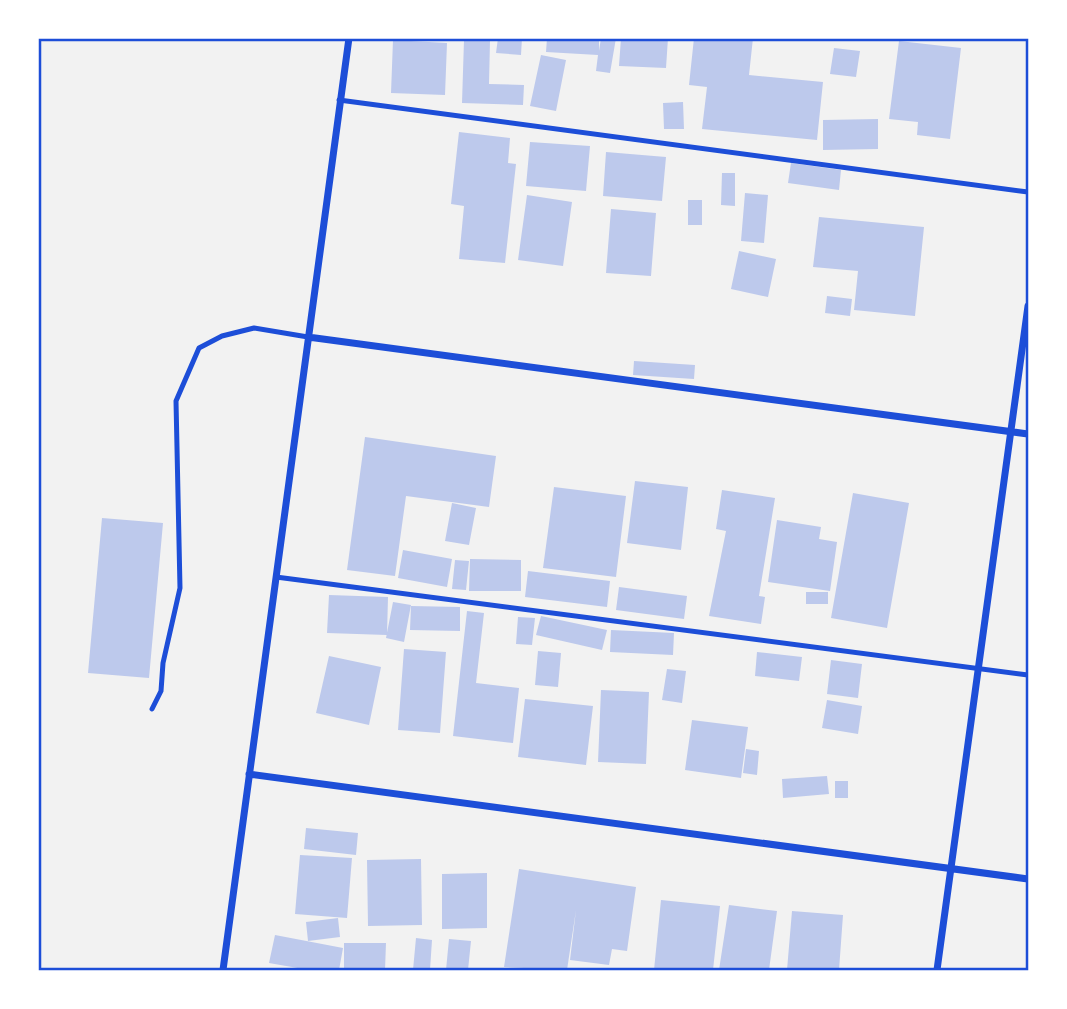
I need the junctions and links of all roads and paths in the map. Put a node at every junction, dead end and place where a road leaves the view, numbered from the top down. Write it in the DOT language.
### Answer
graph roads {
  1 [pos="349,38"];
  2 [pos="340,100"];
  3 [pos="1028,192"];
  4 [pos="1028,306"];
  5 [pos="308,337"];
  6 [pos="1010,431"];
  7 [pos="1028,434"];
  8 [pos="276,577"];
  9 [pos="979,668"];
  10 [pos="1028,675"];
  11 [pos="152,709"];
  12 [pos="249,774"];
  13 [pos="951,869"];
  14 [pos="1028,879"];
  15 [pos="224,970"];
  16 [pos="937,971"];
  1 -- 2 [label="street"];
  2 -- 3 [label="lane"];
  2 -- 5 [label="street"];
  4 -- 6 [label="street"];
  5 -- 6 [label="street"];
  5 -- 8 [label="street"];
  5 -- 11 [label="lane"];
  6 -- 7 [label="street"];
  6 -- 9 [label="street"];
  8 -- 9 [label="lane"];
  8 -- 12 [label="street"];
  9 -- 10 [label="lane"];
  9 -- 13 [label="street"];
  12 -- 13 [label="street"];
  12 -- 15 [label="street"];
  13 -- 14 [label="street"];
  13 -- 16 [label="street"];
}
